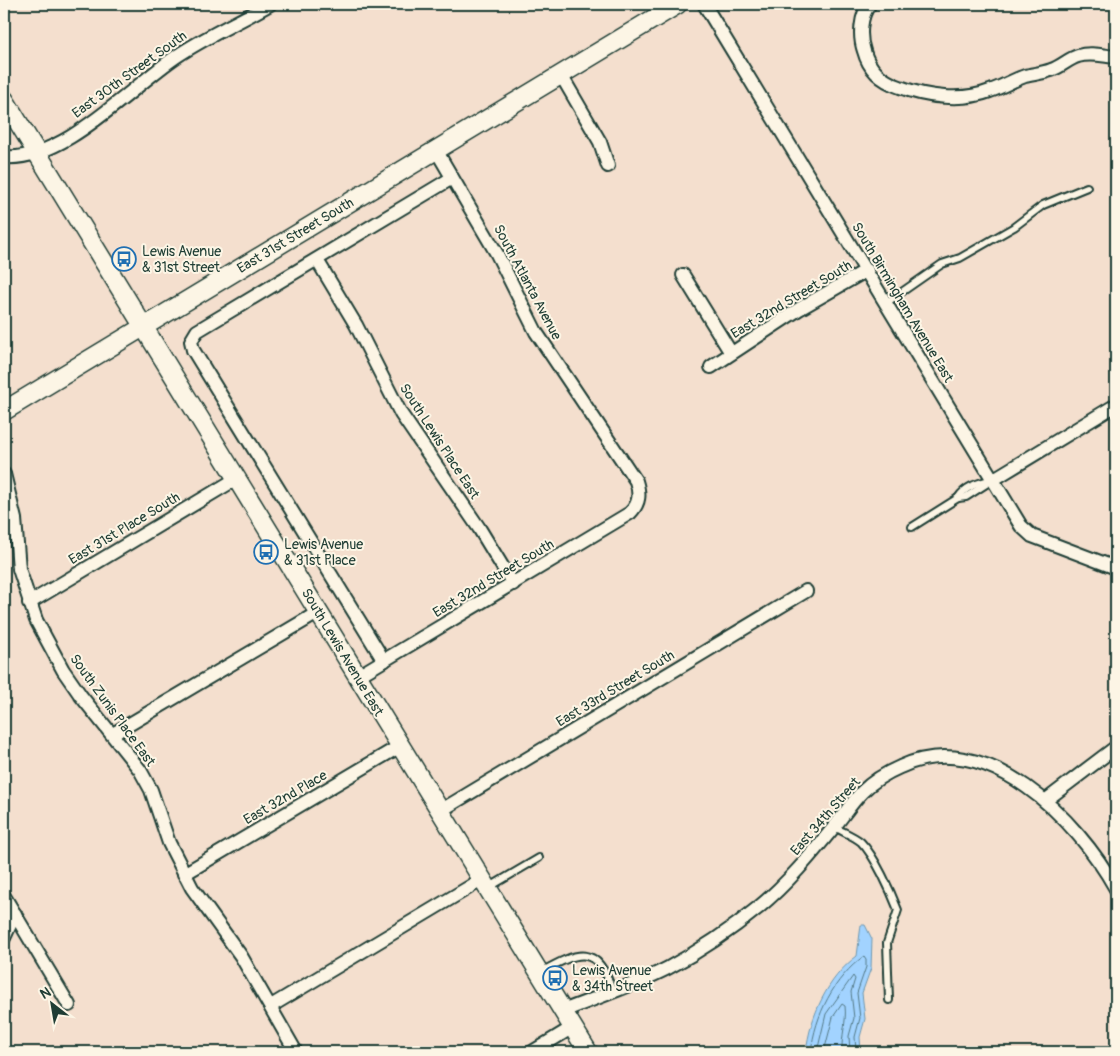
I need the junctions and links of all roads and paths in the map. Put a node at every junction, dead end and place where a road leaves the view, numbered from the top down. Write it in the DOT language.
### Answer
graph roads {
  1 [pos="270,4"];
  2 [pos="678,4"];
  3 [pos="704,4"];
  4 [pos="870,4"];
  5 [pos="1116,57"];
  6 [pos="561,75"];
  7 [pos="4,99"];
  8 [pos="436,150"];
  9 [pos="36,154"];
  10 [pos="4,157"];
  11 [pos="608,166"];
  12 [pos="452,178"];
  13 [pos="1087,187"];
  14 [pos="317,260"];
  15 [pos="867,270"];
  16 [pos="683,275"];
  17 [pos="886,303"];
  18 [pos="144,327"];
  19 [pos="730,353"];
  20 [pos="711,367"];
  21 [pos="1116,405"];
  22 [pos="4,411"];
  23 [pos="4,474"];
  24 [pos="236,479"];
  25 [pos="994,479"];
  26 [pos="638,502"];
  27 [pos="912,527"];
  28 [pos="1116,568"];
  29 [pos="513,584"];
  30 [pos="806,590"];
  31 [pos="29,603"];
  32 [pos="319,612"];
  33 [pos="384,661"];
  34 [pos="358,676"];
  35 [pos="113,734"];
  36 [pos="400,746"];
  37 [pos="1116,746"];
  38 [pos="1045,801"];
  39 [pos="440,811"];
  40 [pos="834,828"];
  41 [pos="539,858"];
  42 [pos="184,874"];
  43 [pos="485,883"];
  44 [pos="1116,889"];
  45 [pos="4,896"];
  46 [pos="15,914"];
  47 [pos="4,938"];
  48 [pos="540,973"];
  49 [pos="612,992"];
  50 [pos="890,1000"];
  51 [pos="68,1005"];
  52 [pos="271,1006"];
  53 [pos="563,1011"];
  54 [pos="573,1027"];
  55 [pos="296,1052"];
  56 [pos="532,1052"];
  57 [pos="588,1052"];
  1 -- 9 [label="street, East 30th Street South"];
  2 -- 6 [label="main road, East 31st Street South"];
  3 -- 15 [label="street, South Birmingham Avenue East"];
  4 -- 5 [label="street"];
  6 -- 8 [label="main road, East 31st Street South"];
  6 -- 11 [label="street"];
  7 -- 9 [label="main road, South Lewis Avenue East"];
  8 -- 12 [label="street, South Atlanta Avenue"];
  8 -- 18 [label="main road, East 31st Street South"];
  9 -- 10 [label="street, East 30th Street South"];
  9 -- 18 [label="main road, South Lewis Avenue East"];
  12 -- 14 [label="street"];
  12 -- 26 [label="street, South Atlanta Avenue"];
  13 -- 17 [label="lane"];
  14 -- 29 [label="street, South Lewis Place East"];
  14 -- 33 [label="street"];
  15 -- 17 [label="street, South Birmingham Avenue East"];
  15 -- 19 [label="street, East 32nd Street South"];
  16 -- 19 [label="street, East 32nd Street South"];
  17 -- 25 [label="street, South Birmingham Avenue East"];
  18 -- 22 [label="main road, East 31st Street South"];
  18 -- 24 [label="main road, South Lewis Avenue East"];
  19 -- 20 [label="street, East 32nd Street South"];
  21 -- 25 [label="street"];
  23 -- 31 [label="street, South Zunis Place East"];
  24 -- 31 [label="street, East 31st Place South"];
  24 -- 32 [label="main road, South Lewis Avenue East"];
  25 -- 27 [label="lane"];
  25 -- 28 [label="street, South Birmingham Avenue East"];
  26 -- 29 [label="street, East 32nd Street South"];
  29 -- 33 [label="street, East 32nd Street South"];
  30 -- 39 [label="street, East 33rd Street South"];
  31 -- 35 [label="street, South Zunis Place East"];
  32 -- 34 [label="main road, South Lewis Avenue East"];
  32 -- 35 [label="street"];
  33 -- 34 [label="street, East 32nd Street South"];
  34 -- 36 [label="main road, South Lewis Avenue East"];
  35 -- 42 [label="street, South Zunis Place East"];
  36 -- 39 [label="main road, South Lewis Avenue East"];
  36 -- 42 [label="street, East 32nd Place"];
  37 -- 38 [label="street"];
  38 -- 40 [label="street, East 34th Street"];
  38 -- 44 [label="street, East 34th Street"];
  39 -- 43 [label="main road, South Lewis Avenue East"];
  40 -- 49 [label="street, East 34th Street"];
  40 -- 50 [label="lane"];
  41 -- 43 [label="lane"];
  42 -- 52 [label="street, South Zunis Place East"];
  43 -- 48 [label="main road, South Lewis Avenue East"];
  43 -- 52 [label="street"];
  45 -- 46 [label="street"];
  46 -- 47 [label="street"];
  46 -- 51 [label="street"];
  48 -- 49 [label="lane"];
  48 -- 53 [label="main road, South Lewis Avenue East"];
  49 -- 53 [label="street, East 34th Street"];
  52 -- 55 [label="street, South Zunis Place East"];
  53 -- 54 [label="main road, South Lewis Avenue East"];
  54 -- 56 [label="street"];
  54 -- 57 [label="main road, South Lewis Avenue East"];
}
